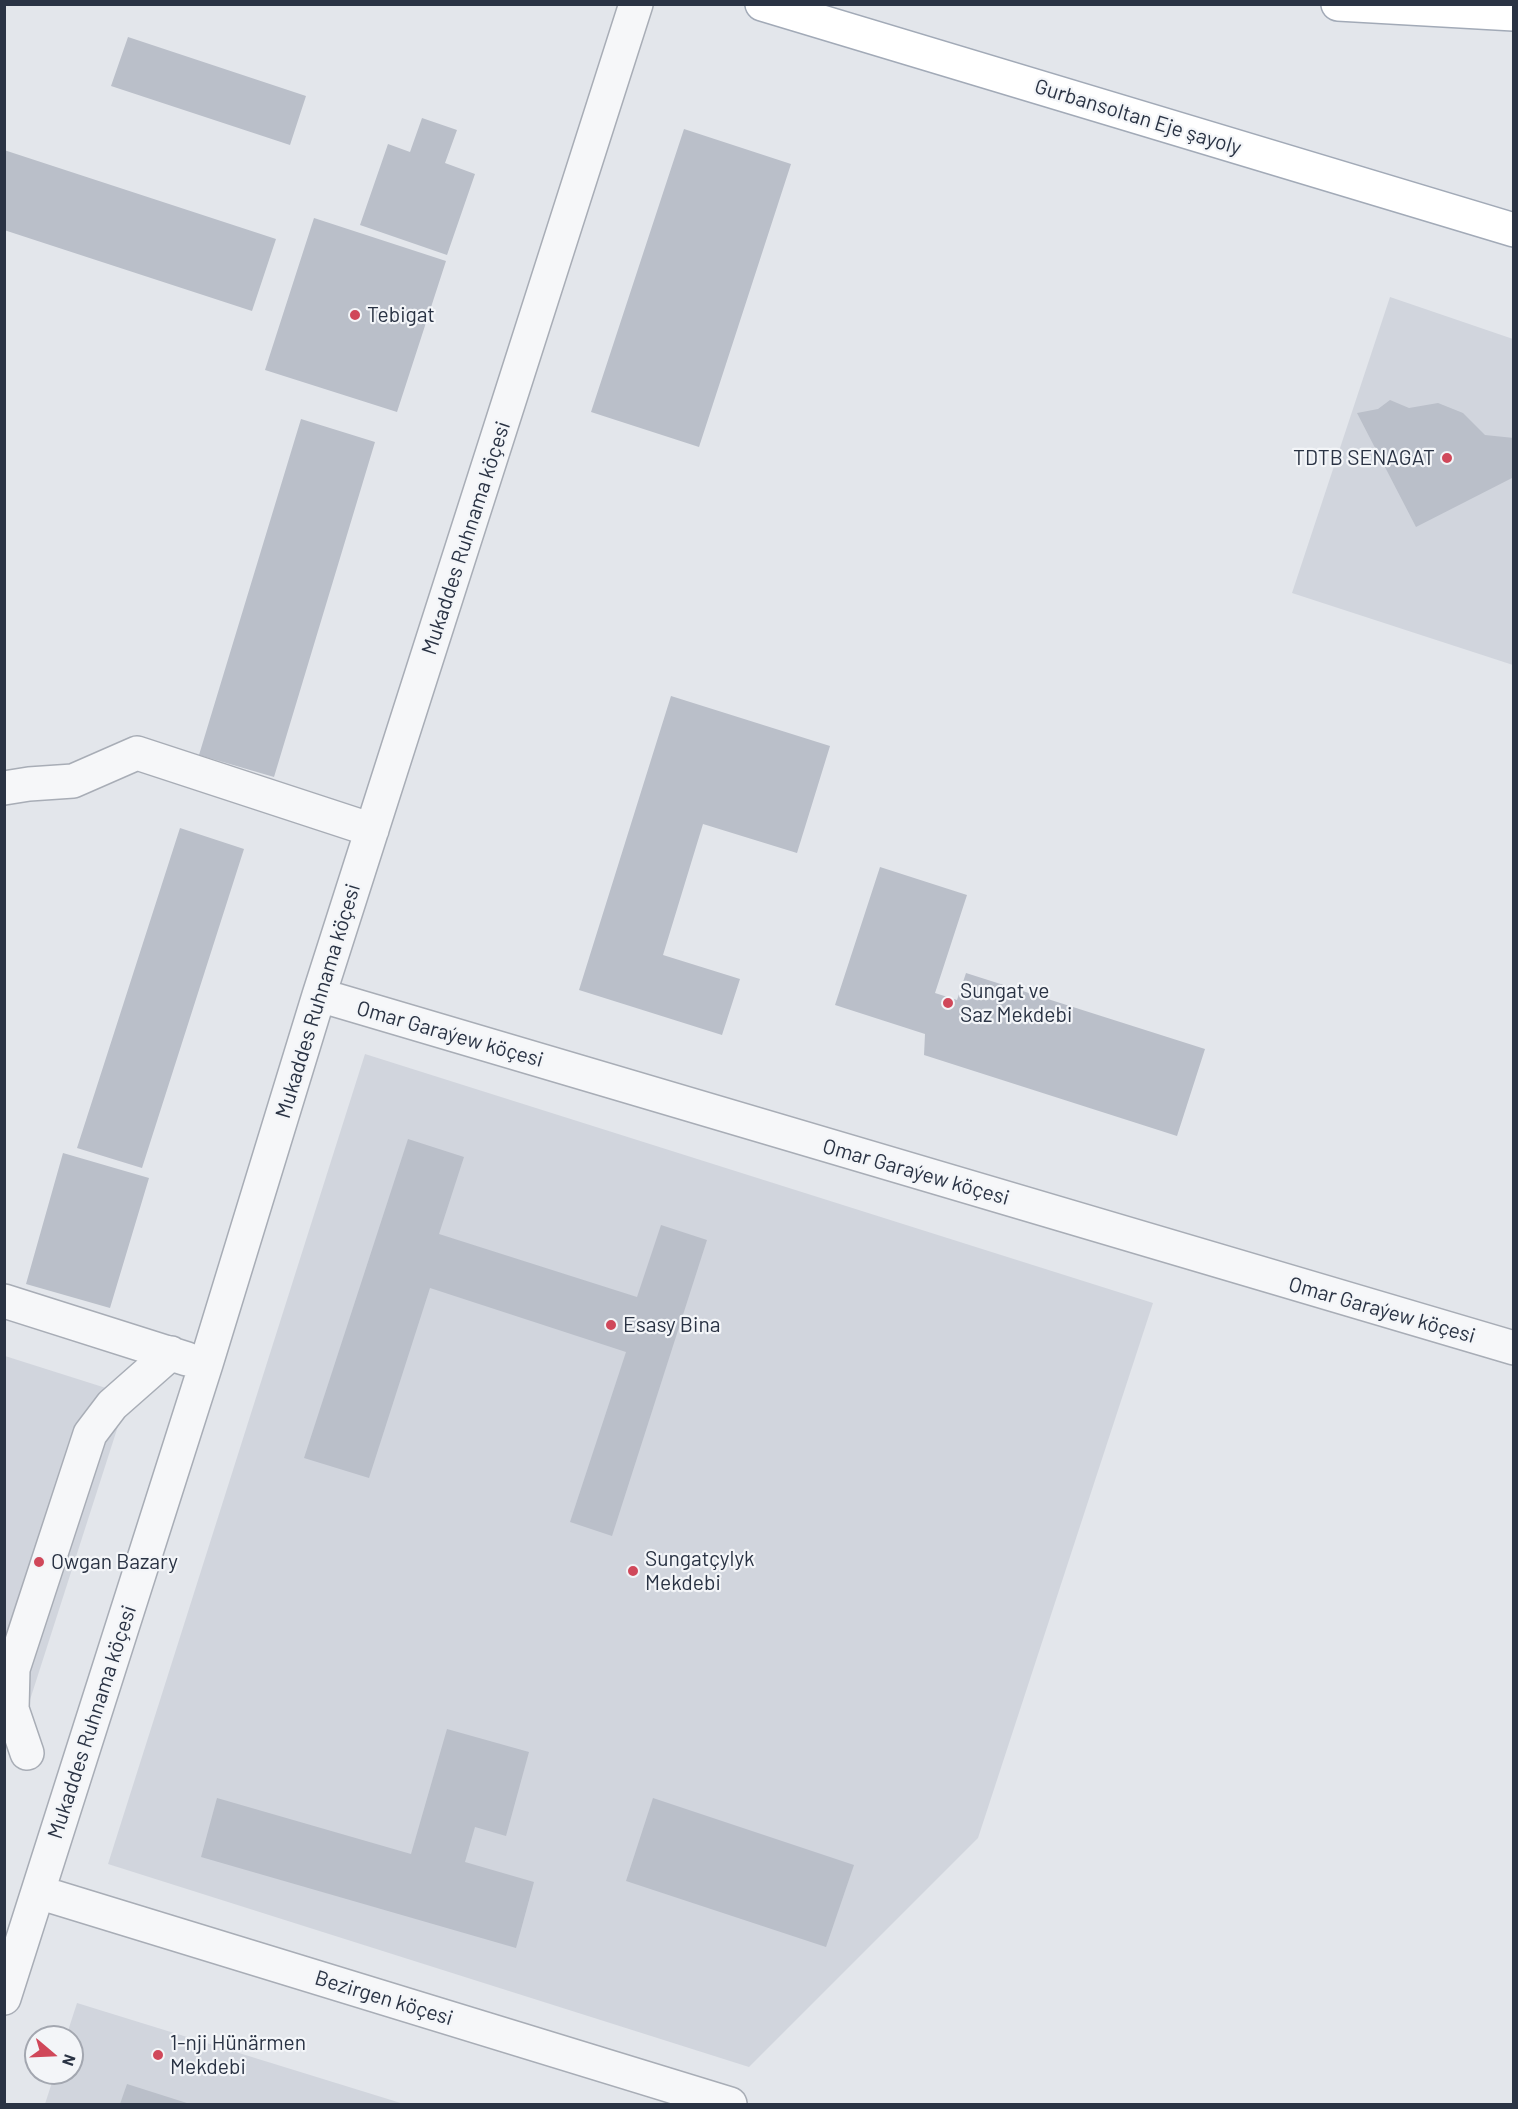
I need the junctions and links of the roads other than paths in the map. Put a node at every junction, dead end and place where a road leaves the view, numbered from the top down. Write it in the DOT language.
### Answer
graph roads {
  1 [pos="636,4"];
  2 [pos="762,4"];
  3 [pos="1338,4"];
  4 [pos="1514,14"];
  5 [pos="1514,230"];
  6 [pos="4,788"];
  7 [pos="372,830"];
  8 [pos="319,995"];
  9 [pos="4,1301"];
  10 [pos="1514,1348"];
  11 [pos="171,1353"];
  12 [pos="206,1365"];
  13 [pos="16,1749"];
  14 [pos="77,1770"];
  15 [pos="38,1892"];
  16 [pos="4,1998"];
  17 [pos="730,2104"];
  1 -- 7 [label="street, Mukaddes Ruhnama köçesi"];
  2 -- 5 [label="main road, Gurbansoltan Eje şayoly"];
  3 -- 4 [label="main road"];
  6 -- 7 [label="street"];
  7 -- 8 [label="street, Mukaddes Ruhnama köçesi"];
  8 -- 10 [label="street, Omar Garaýew köçesi"];
  8 -- 12 [label="street, Mukaddes Ruhnama köçesi"];
  9 -- 11 [label="street"];
  11 -- 12 [label="street"];
  11 -- 13 [label="street"];
  12 -- 14 [label="street, Mukaddes Ruhnama köçesi"];
  13 -- 14 [label="street"];
  14 -- 15 [label="street, Mukaddes Ruhnama köçesi"];
  15 -- 16 [label="street, Mukaddes Ruhnama köçesi"];
  15 -- 17 [label="street, Bezirgen köçesi"];
}
